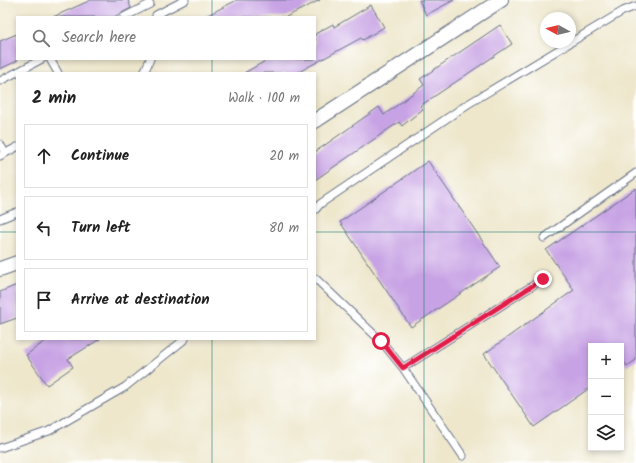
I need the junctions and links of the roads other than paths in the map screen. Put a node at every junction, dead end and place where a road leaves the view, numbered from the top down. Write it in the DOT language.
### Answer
graph roads {
  1 [pos="185,0"];
  2 [pos="501,0"];
  3 [pos="148,2"];
  4 [pos="636,6"];
  5 [pos="126,16"];
  6 [pos="156,16"];
  7 [pos="40,60"];
  8 [pos="51,60"];
  9 [pos="150,60"];
  10 [pos="16,72"];
  11 [pos="16,72"];
  12 [pos="57,72"];
  13 [pos="144,72"];
  14 [pos="0,80"];
  15 [pos="316,120"];
  16 [pos="0,144"];
  17 [pos="16,148"];
  18 [pos="3,155"];
  19 [pos="636,173"];
  20 [pos="316,209"];
  21 [pos="16,212"];
  22 [pos="0,219"];
  23 [pos="544,238"];
  24 [pos="16,263"];
  25 [pos="0,269"];
  26 [pos="316,279"];
  27 [pos="543,279"];
  28 [pos="184,340"];
  29 [pos="403,368"];
  30 [pos="0,448"];
  31 [pos="463,456"];
  1 -- 6 [label="lane"];
  2 -- 15 [label="street"];
  3 -- 5 [label="lane"];
  3 -- 6 [label="lane"];
  4 -- 20 [label="lane"];
  7 -- 11 [label="lane"];
  8 -- 12 [label="lane"];
  9 -- 13 [label="lane"];
  10 -- 14 [label="lane"];
  16 -- 18 [label="lane"];
  17 -- 18 [label="lane"];
  19 -- 23 [label="lane"];
  21 -- 22 [label="lane"];
  24 -- 25 [label="street"];
  26 -- 29 [label="lane"];
  27 -- 29 [label="lane"];
  28 -- 30 [label="lane"];
  29 -- 31 [label="lane"];
}
